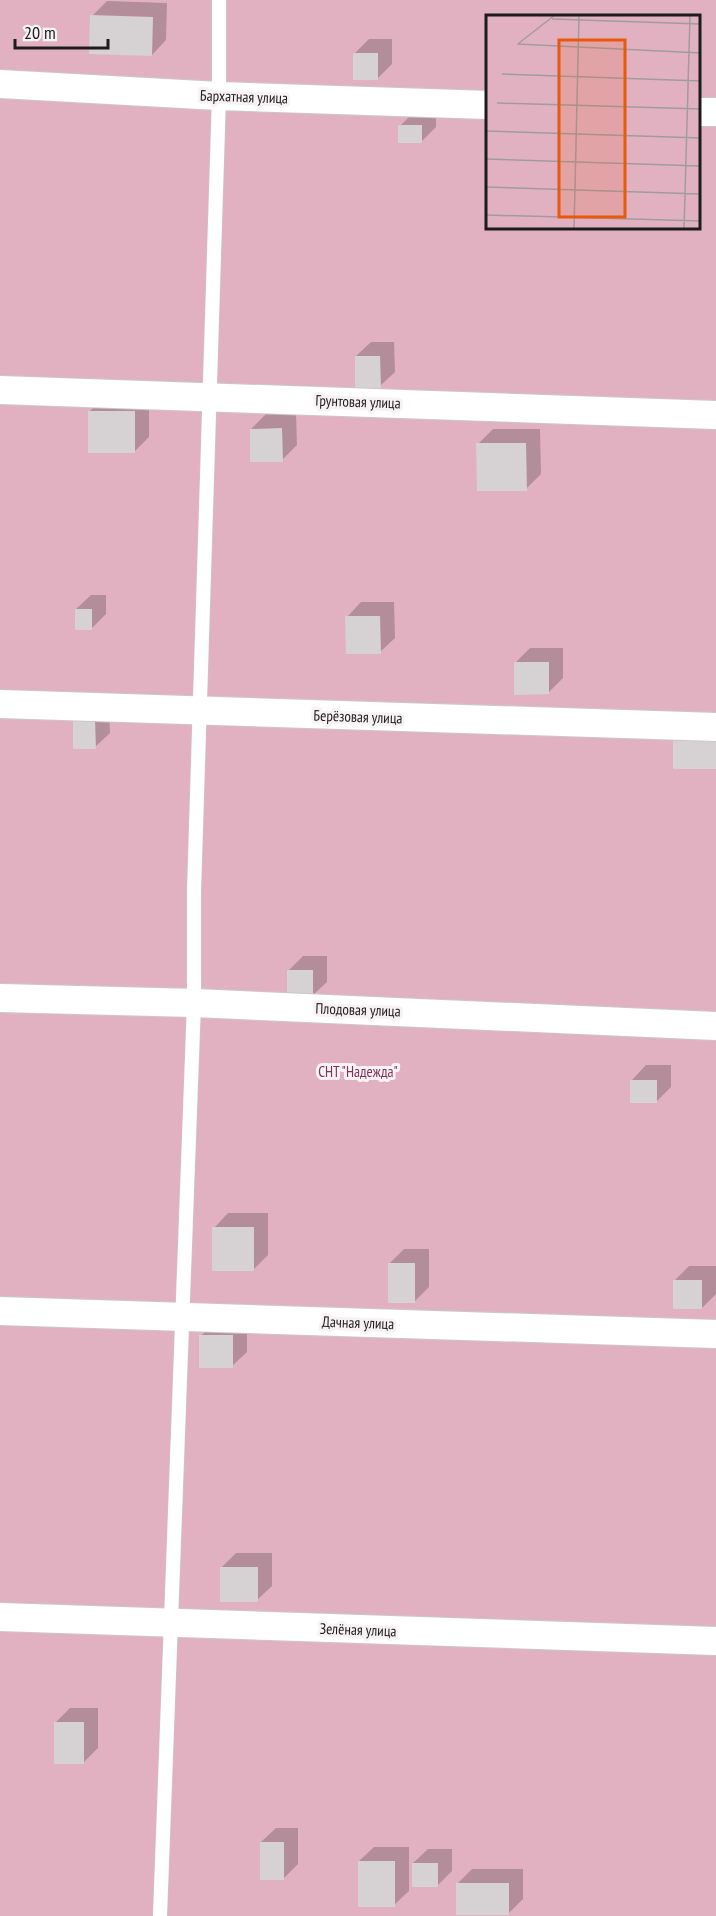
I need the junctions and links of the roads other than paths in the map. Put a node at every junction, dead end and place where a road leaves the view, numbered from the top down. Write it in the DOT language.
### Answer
graph roads {
  1 [pos="219,0"];
  2 [pos="0,84"];
  3 [pos="219,96"];
  4 [pos="486,105"];
  5 [pos="0,390"];
  6 [pos="210,397"];
  7 [pos="716,415"];
  8 [pos="0,704"];
  9 [pos="201,712"];
  10 [pos="716,727"];
  11 [pos="0,998"];
  12 [pos="194,1003"];
  13 [pos="716,1026"];
  14 [pos="0,1311"];
  15 [pos="182,1317"];
  16 [pos="716,1334"];
  17 [pos="0,1617"];
  18 [pos="173,1624"];
  19 [pos="716,1641"];
  20 [pos="160,1916"];
  1 -- 3 [label="lane"];
  2 -- 3 [label="street, Бархатная улица"];
  3 -- 4 [label="street, Бархатная улица"];
  3 -- 6 [label="lane"];
  5 -- 6 [label="street, Грунтовая улица"];
  6 -- 7 [label="street, Грунтовая улица"];
  6 -- 9 [label="lane"];
  8 -- 9 [label="street, Берёзовая улица"];
  9 -- 10 [label="street, Берёзовая улица"];
  9 -- 12 [label="lane"];
  11 -- 12 [label="street, Плодовая улица"];
  12 -- 13 [label="street, Плодовая улица"];
  12 -- 15 [label="lane"];
  14 -- 15 [label="street, Дачная улица"];
  15 -- 16 [label="street, Дачная улица"];
  15 -- 18 [label="lane"];
  17 -- 18 [label="street, Зелёная улица"];
  18 -- 19 [label="street, Зелёная улица"];
  18 -- 20 [label="lane"];
}
